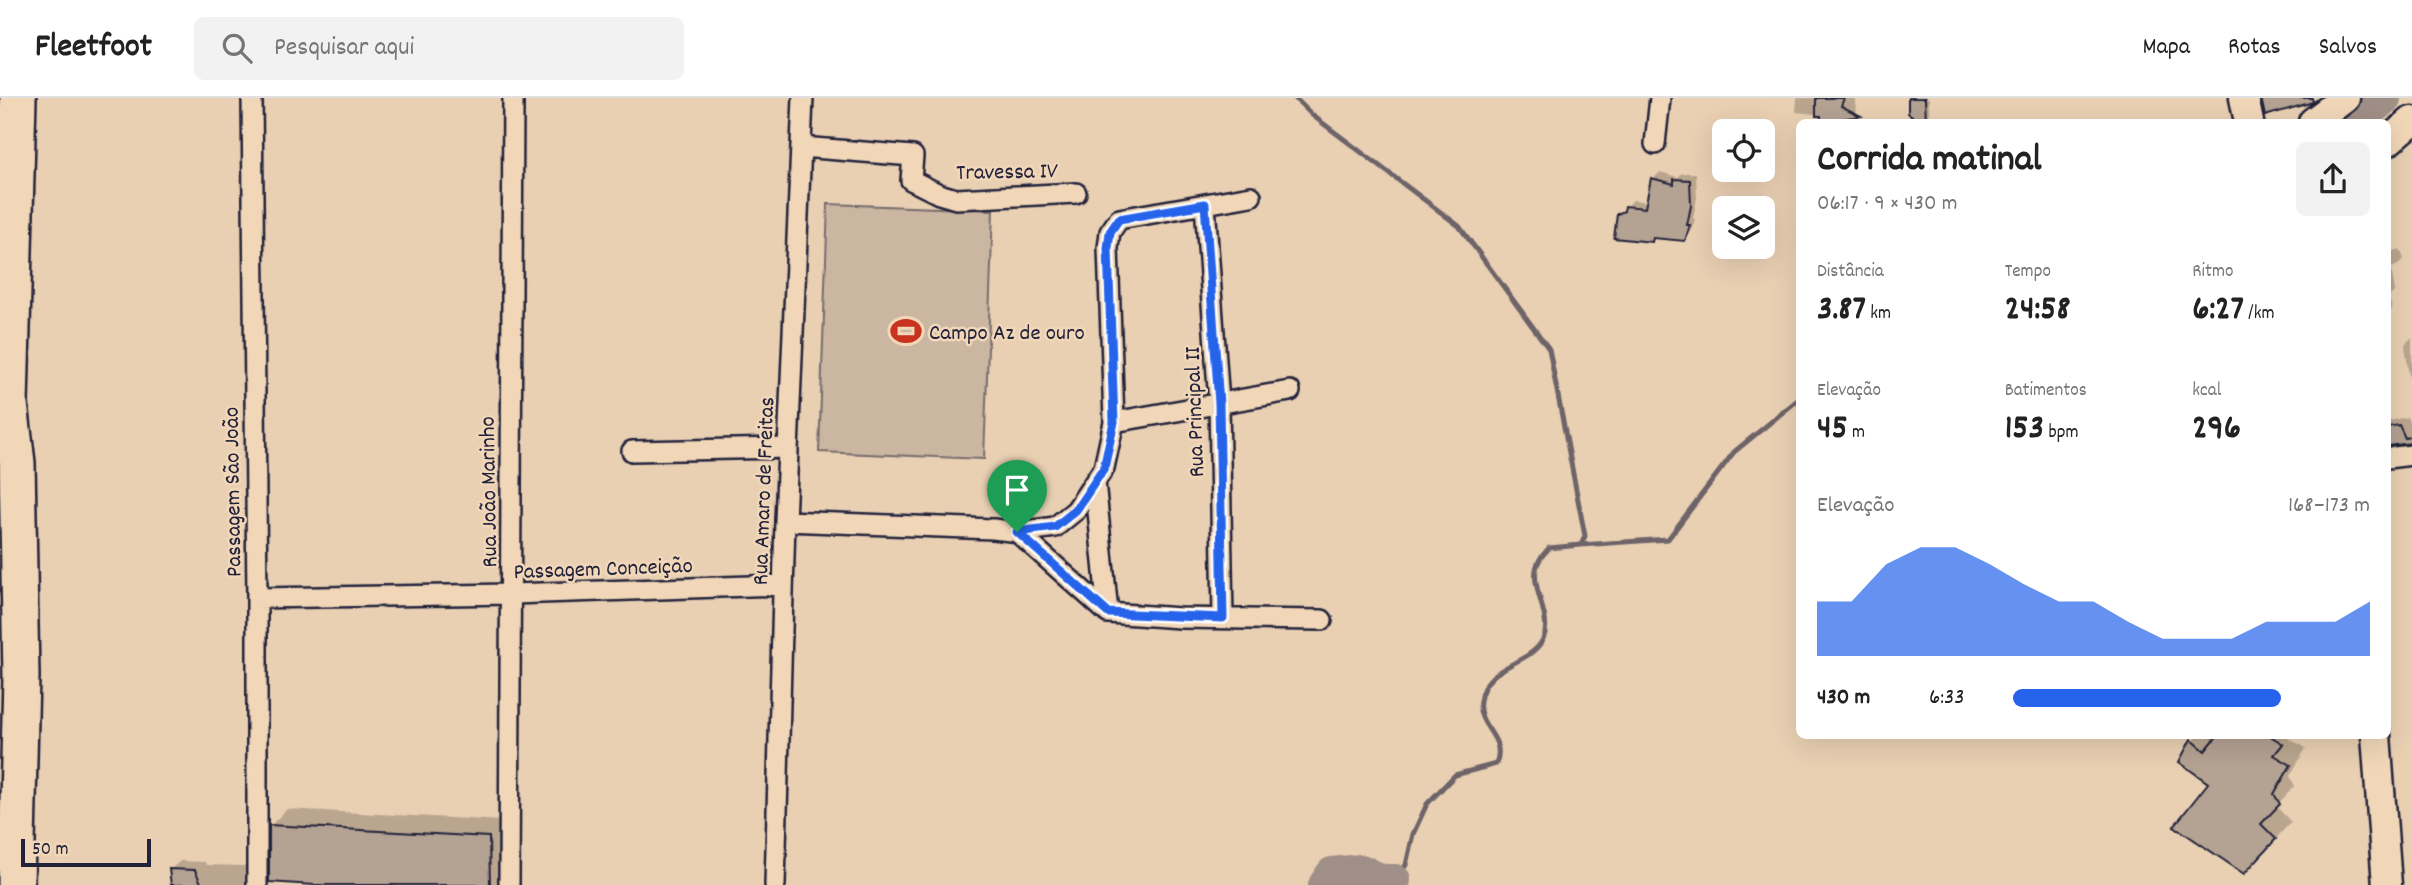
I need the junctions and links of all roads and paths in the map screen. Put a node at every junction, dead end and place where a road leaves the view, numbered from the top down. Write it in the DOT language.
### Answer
graph roads {
  1 [pos="18,98"];
  2 [pos="513,98"];
  3 [pos="803,98"];
  4 [pos="1660,98"];
  5 [pos="2244,98"];
  6 [pos="2345,98"];
  7 [pos="256,99"];
  8 [pos="2248,119"];
  9 [pos="2318,119"];
  10 [pos="2412,121"];
  11 [pos="2391,139"];
  12 [pos="1655,144"];
  13 [pos="801,147"];
  14 [pos="1076,193"];
  15 [pos="1251,196"];
  16 [pos="1205,204"];
  17 [pos="1290,391"];
  18 [pos="10,404"];
  19 [pos="1219,404"];
  20 [pos="1114,422"];
  21 [pos="788,448"];
  22 [pos="632,451"];
  23 [pos="2412,454"];
  24 [pos="2391,457"];
  25 [pos="1095,481"];
  26 [pos="0,494"];
  27 [pos="785,521"];
  28 [pos="1017,532"];
  29 [pos="783,585"];
  30 [pos="512,594"];
  31 [pos="257,598"];
  32 [pos="1108,613"];
  33 [pos="1223,618"];
  34 [pos="1322,620"];
  35 [pos="2376,739"];
  36 [pos="16,885"];
  37 [pos="257,885"];
  38 [pos="509,885"];
  39 [pos="775,885"];
  40 [pos="2387,885"];
  1 -- 18 [label="highway"];
  2 -- 30 [label="street, Rua João Marinho"];
  3 -- 13 [label="street, Rua Amaro de Freitas"];
  4 -- 12 [label="street"];
  5 -- 8 [label="street"];
  6 -- 9 [label="street"];
  7 -- 31 [label="street, Passagem São João"];
  10 -- 11 [label="street"];
  13 -- 14 [label="street, Travessa IV"];
  13 -- 21 [label="street, Rua Amaro de Freitas"];
  15 -- 16 [label="street"];
  16 -- 19 [label="street, Rua Principal II"];
  16 -- 20 [label="street"];
  17 -- 19 [label="street"];
  18 -- 26 [label="highway"];
  18 -- 36 [label="highway"];
  19 -- 20 [label="street"];
  19 -- 33 [label="street, Rua Principal II"];
  20 -- 25 [label="street"];
  21 -- 22 [label="street"];
  21 -- 27 [label="street, Rua Amaro de Freitas"];
  23 -- 24 [label="street"];
  25 -- 28 [label="street"];
  25 -- 32 [label="street"];
  27 -- 28 [label="street"];
  27 -- 29 [label="street, Rua Amaro de Freitas"];
  28 -- 32 [label="street"];
  29 -- 30 [label="street, Passagem Conceição"];
  29 -- 39 [label="street, Rua Amaro de Freitas"];
  30 -- 31 [label="street, Passagem Conceição"];
  30 -- 38 [label="street, Rua João Marinho"];
  31 -- 37 [label="street, Passagem São João"];
  32 -- 33 [label="street"];
  33 -- 34 [label="street"];
  35 -- 40 [label="street"];
}
